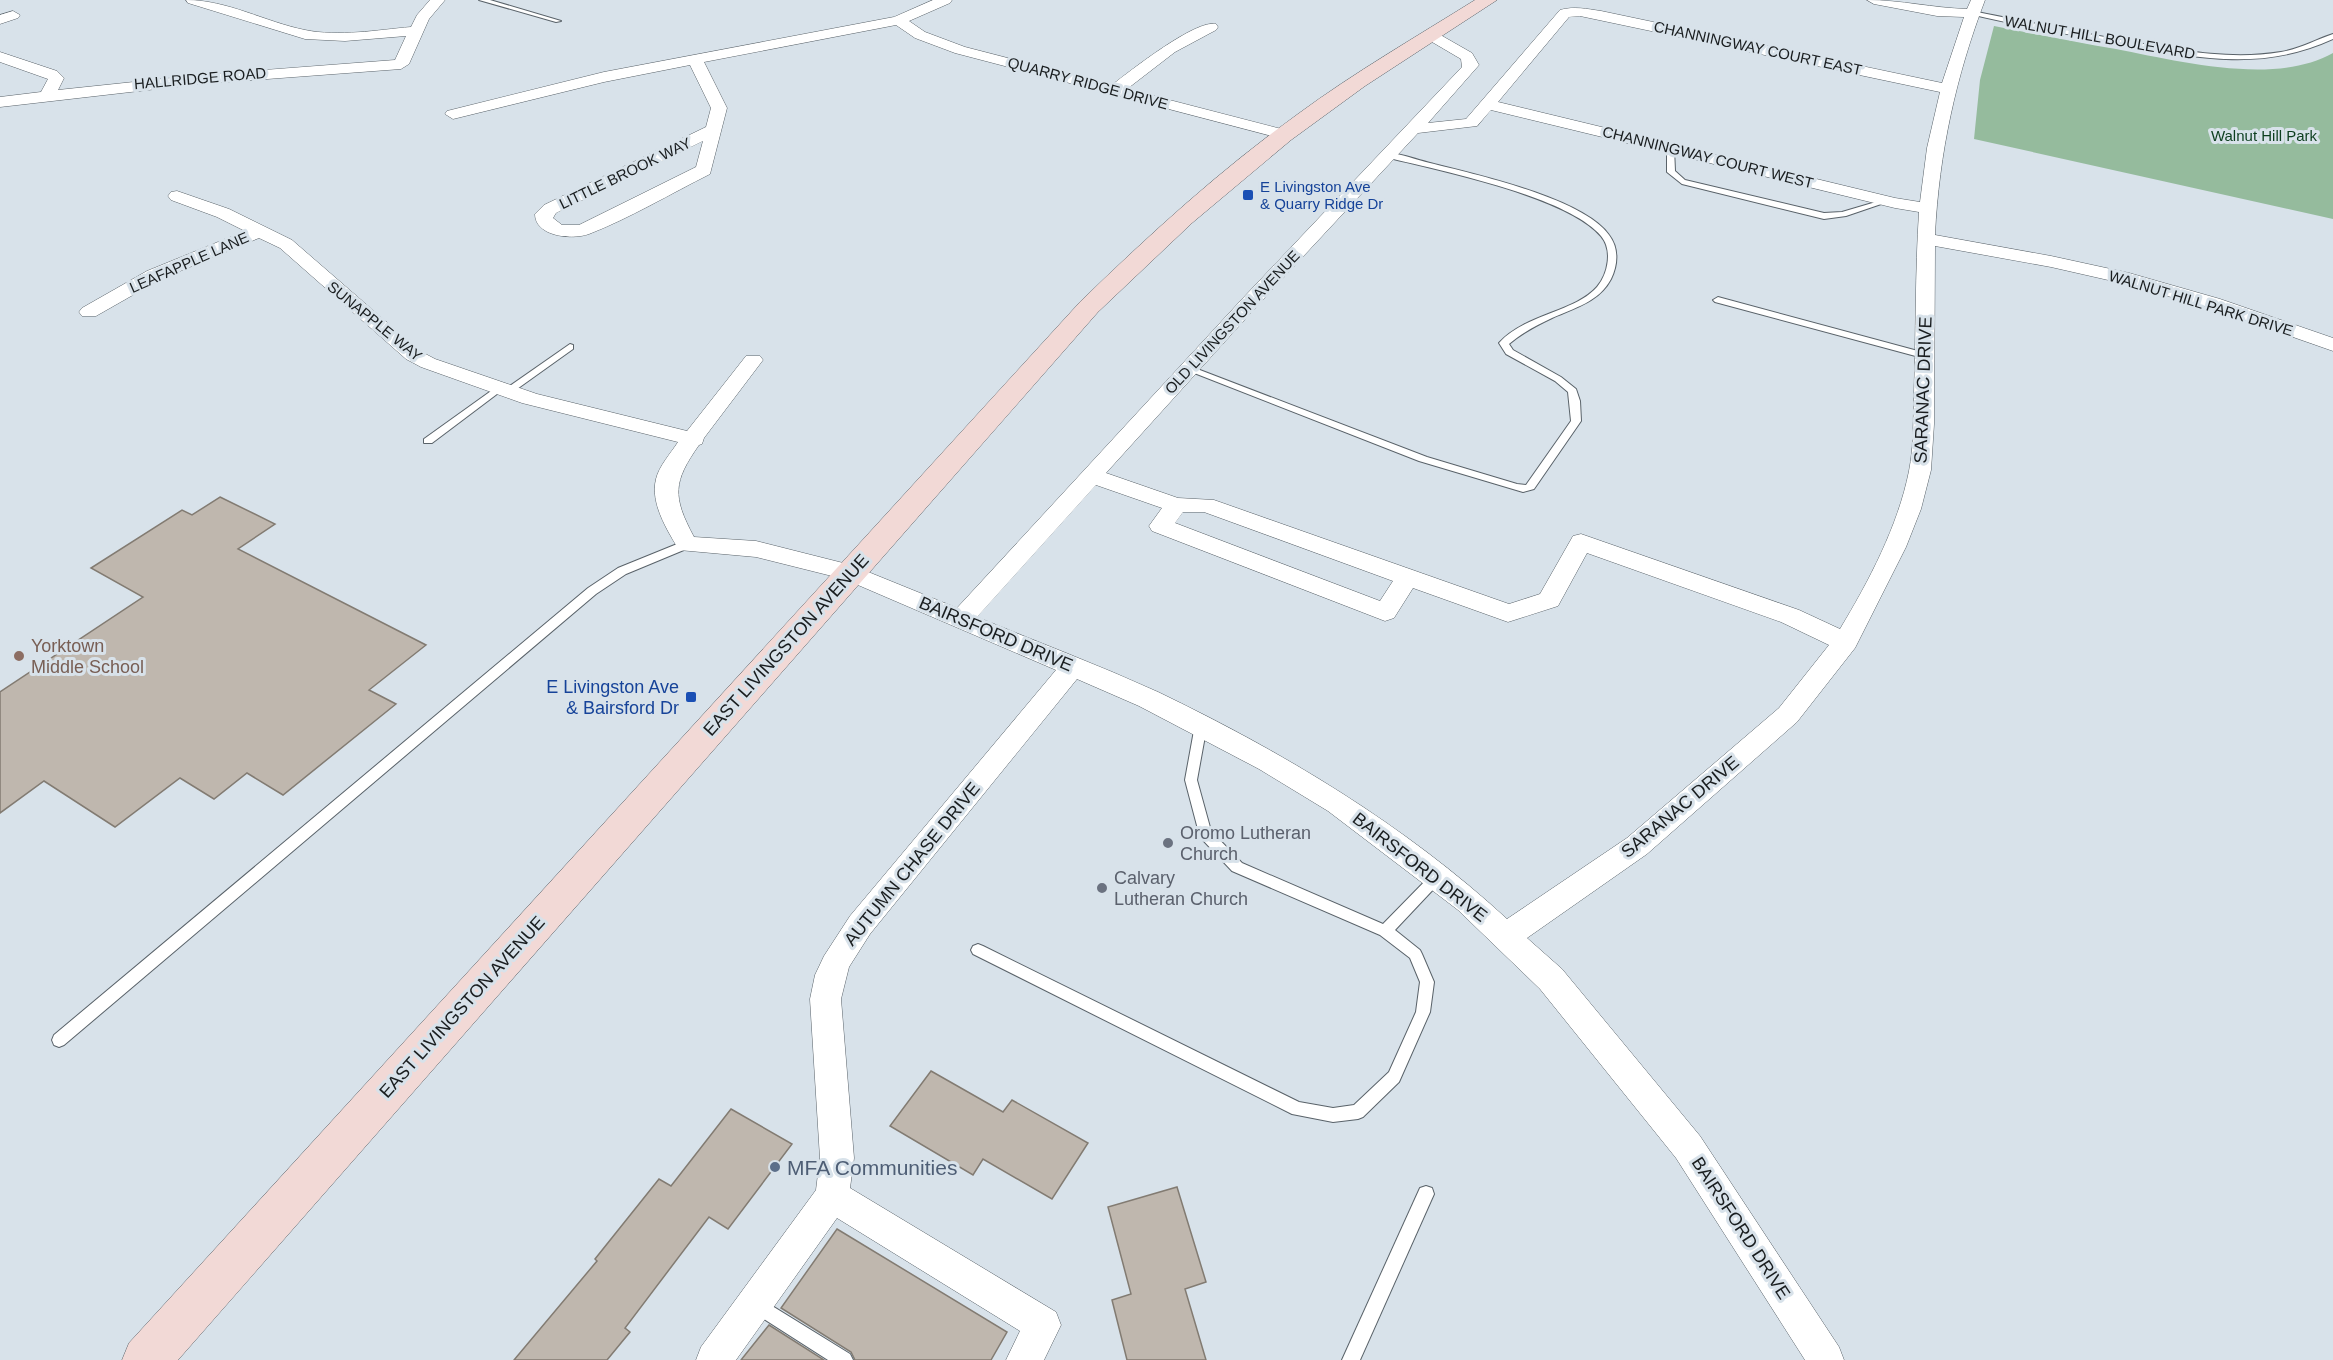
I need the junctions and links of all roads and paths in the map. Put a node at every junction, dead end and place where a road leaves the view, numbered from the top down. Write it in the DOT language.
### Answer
graph roads {
  1 [pos="193,0"];
  2 [pos="438,0"];
  3 [pos="482,0"];
  4 [pos="945,0"];
  5 [pos="1488,0"];
  6 [pos="1874,0"];
  7 [pos="1929,0"];
  8 [pos="1975,6"];
  9 [pos="897,20"];
  10 [pos="558,21"];
  11 [pos="1211,27"];
  12 [pos="416,31"];
  13 [pos="1432,36"];
  14 [pos="2333,36"];
  15 [pos="0,57"];
  16 [pos="695,60"];
  17 [pos="1949,89"];
  18 [pos="1115,90"];
  19 [pos="47,95"];
  20 [pos="7,101"];
  21 [pos="1488,104"];
  22 [pos="0,113"];
  23 [pos="453,114"];
  24 [pos="1413,129"];
  25 [pos="713,130"];
  26 [pos="1283,134"];
  27 [pos="1670,148"];
  28 [pos="1388,155"];
  29 [pos="177,196"];
  30 [pos="1886,201"];
  31 [pos="1927,208"];
  32 [pos="259,231"];
  33 [pos="1926,238"];
  34 [pos="1718,300"];
  35 [pos="89,312"];
  36 [pos="2333,345"];
  37 [pos="570,346"];
  38 [pos="1926,357"];
  39 [pos="753,360"];
  40 [pos="1189,369"];
  41 [pos="503,391"];
  42 [pos="694,439"];
  43 [pos="428,441"];
  44 [pos="1091,476"];
  45 [pos="1177,506"];
  46 [pos="687,544"];
  47 [pos="851,573"];
  48 [pos="1408,577"];
  49 [pos="961,619"];
  50 [pos="1846,642"];
  51 [pos="1073,667"];
  52 [pos="1201,725"];
  53 [pos="1437,878"];
  54 [pos="1385,931"];
  55 [pos="1506,936"];
  56 [pos="978,950"];
  57 [pos="59,1040"];
  58 [pos="1426,1194"];
  59 [pos="832,1196"];
  60 [pos="755,1303"];
  61 [pos="151,1354"];
  62 [pos="714,1360"];
  63 [pos="844,1360"];
  64 [pos="1024,1360"];
  65 [pos="1352,1360"];
  66 [pos="1826,1360"];
  1 -- 12 [label="street"];
  2 -- 12 [label="street"];
  3 -- 10 [label="lane"];
  4 -- 9 [label="street"];
  5 -- 13 [label="main road, EAST LIVINGSTON AVENUE"];
  6 -- 8 [label="street, WALNUT HILL BOULEVARD"];
  7 -- 8 [label="street, WALNUT HILL BOULEVARD"];
  8 -- 14 [label="lane, WALNUT HILL BOULEVARD"];
  8 -- 17 [label="street, SARANAC DRIVE"];
  9 -- 16 [label="street"];
  9 -- 18 [label="street, QUARRY RIDGE DRIVE"];
  11 -- 18 [label="street"];
  12 -- 19 [label="street, HALLRIDGE ROAD"];
  13 -- 24 [label="street, OLD LIVINGSTON AVENUE"];
  13 -- 26 [label="main road, EAST LIVINGSTON AVENUE"];
  15 -- 19 [label="street"];
  16 -- 23 [label="street"];
  16 -- 25 [label="street, LITTLE BROOK WAY"];
  17 -- 21 [label="street, CHANNINGWAY COURT EAST"];
  17 -- 31 [label="street, SARANAC DRIVE"];
  18 -- 26 [label="street, QUARRY RIDGE DRIVE"];
  19 -- 20 [label="street, HALLRIDGE ROAD"];
  20 -- 22 [label="street"];
  21 -- 24 [label="street"];
  21 -- 27 [label="street, CHANNINGWAY COURT WEST"];
  24 -- 28 [label="street, OLD LIVINGSTON AVENUE"];
  25 -- 25 [label="street, LITTLE BROOK WAY"];
  26 -- 47 [label="main road, EAST LIVINGSTON AVENUE"];
  27 -- 30 [label="street, CHANNINGWAY COURT WEST"];
  27 -- 30 [label="lane"];
  28 -- 40 [label="street, OLD LIVINGSTON AVENUE"];
  28 -- 40 [label="lane"];
  29 -- 32 [label="street, SUNAPPLE WAY"];
  30 -- 31 [label="street, CHANNINGWAY COURT WEST"];
  31 -- 33 [label="street, SARANAC DRIVE"];
  32 -- 35 [label="street, LEAFAPPLE LANE"];
  32 -- 41 [label="street, SUNAPPLE WAY"];
  33 -- 36 [label="street, WALNUT HILL PARK DRIVE"];
  33 -- 38 [label="street, SARANAC DRIVE"];
  34 -- 38 [label="lane"];
  37 -- 41 [label="lane"];
  38 -- 50 [label="street, SARANAC DRIVE"];
  39 -- 42 [label="street"];
  40 -- 44 [label="street, OLD LIVINGSTON AVENUE"];
  41 -- 42 [label="street, SUNAPPLE WAY"];
  41 -- 43 [label="lane"];
  42 -- 46 [label="street"];
  44 -- 45 [label="street"];
  44 -- 49 [label="street, OLD LIVINGSTON AVENUE"];
  45 -- 48 [label="street"];
  45 -- 48 [label="street"];
  46 -- 47 [label="street, BAIRSFORD DRIVE"];
  46 -- 57 [label="lane"];
  47 -- 49 [label="street, BAIRSFORD DRIVE"];
  47 -- 61 [label="main road, EAST LIVINGSTON AVENUE"];
  48 -- 50 [label="street"];
  49 -- 51 [label="street, BAIRSFORD DRIVE"];
  50 -- 55 [label="street, SARANAC DRIVE"];
  51 -- 52 [label="street, BAIRSFORD DRIVE"];
  51 -- 59 [label="street, AUTUMN CHASE DRIVE"];
  52 -- 53 [label="street, BAIRSFORD DRIVE"];
  52 -- 54 [label="lane"];
  53 -- 54 [label="lane"];
  53 -- 55 [label="street, BAIRSFORD DRIVE"];
  54 -- 56 [label="lane"];
  55 -- 66 [label="street, BAIRSFORD DRIVE"];
  58 -- 65 [label="lane"];
  59 -- 60 [label="street, AUTUMN CHASE DRIVE"];
  59 -- 64 [label="street"];
  60 -- 62 [label="street, AUTUMN CHASE DRIVE"];
  60 -- 63 [label="lane"];
}
